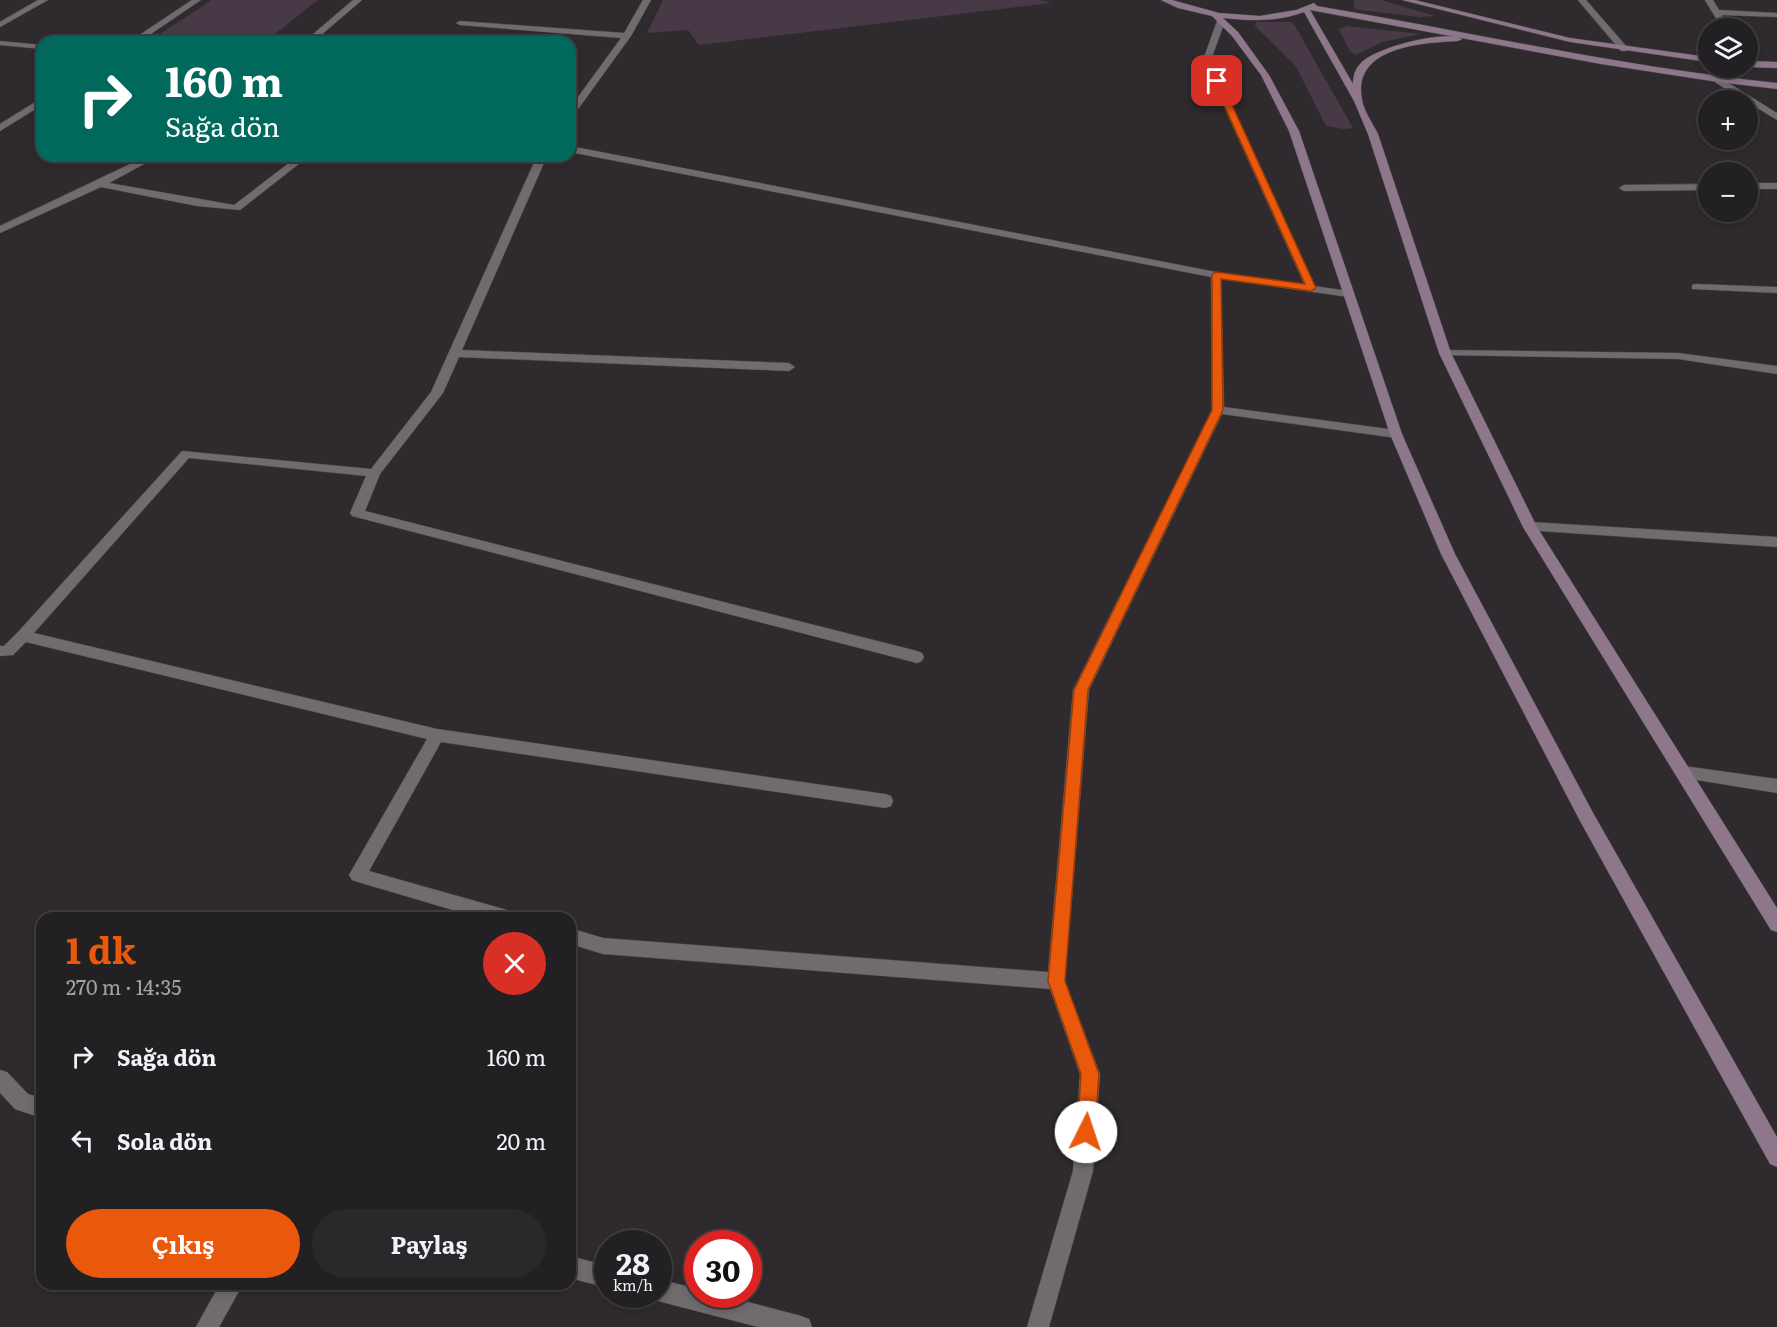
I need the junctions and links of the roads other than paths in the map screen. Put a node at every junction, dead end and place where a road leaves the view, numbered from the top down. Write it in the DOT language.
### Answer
graph roads {
  1 [pos="44,0"];
  2 [pos="197,0"];
  3 [pos="358,0"];
  4 [pos="647,0"];
  5 [pos="1165,0"];
  6 [pos="1321,0"];
  7 [pos="1406,0"];
  8 [pos="1582,0"];
  9 [pos="1709,0"];
  10 [pos="1308,8"];
  11 [pos="1715,12"];
  12 [pos="1777,15"];
  13 [pos="1217,18"];
  14 [pos="1719,18"];
  15 [pos="460,23"];
  16 [pos="0,25"];
  17 [pos="142,36"];
  18 [pos="315,36"];
  19 [pos="627,36"];
  20 [pos="1486,38"];
  21 [pos="0,43"];
  22 [pos="36,47"];
  23 [pos="1624,49"];
  24 [pos="1698,59"];
  25 [pos="1758,64"];
  26 [pos="1777,65"];
  27 [pos="1719,81"];
  28 [pos="1777,86"];
  29 [pos="1358,101"];
  30 [pos="36,105"];
  31 [pos="576,106"];
  32 [pos="1777,117"];
  33 [pos="0,128"];
  34 [pos="576,150"];
  35 [pos="142,162"];
  36 [pos="296,162"];
  37 [pos="539,162"];
  38 [pos="100,184"];
  39 [pos="1758,186"];
  40 [pos="1777,186"];
  41 [pos="1698,187"];
  42 [pos="1624,188"];
  43 [pos="0,230"];
  44 [pos="1216,275"];
  45 [pos="1311,288"];
  46 [pos="1696,288"];
  47 [pos="1777,290"];
  48 [pos="1349,294"];
  49 [pos="454,353"];
  50 [pos="1445,353"];
  51 [pos="789,367"];
  52 [pos="1777,370"];
  53 [pos="1218,410"];
  54 [pos="1396,434"];
  55 [pos="374,473"];
  56 [pos="1530,527"];
  57 [pos="1777,542"];
  58 [pos="23,636"];
  59 [pos="0,651"];
  60 [pos="917,657"];
  61 [pos="436,735"];
  62 [pos="1683,772"];
  63 [pos="1777,786"];
  64 [pos="885,801"];
  65 [pos="486,912"];
  66 [pos="1777,924"];
  67 [pos="576,938"];
  68 [pos="1056,981"];
  69 [pos="0,1079"];
  70 [pos="36,1106"];
  71 [pos="1777,1157"];
  72 [pos="576,1268"];
  73 [pos="594,1273"];
  74 [pos="229,1290"];
  75 [pos="672,1294"];
  76 [pos="207,1327"];
  77 [pos="801,1327"];
  78 [pos="1038,1327"];
  1 -- 16 [label="street"];
  2 -- 17 [label="street"];
  3 -- 18 [label="street"];
  4 -- 19 [label="street"];
  5 -- 13 [label="main road"];
  6 -- 10 [label="main road"];
  7 -- 23 [label="main road"];
  8 -- 23 [label="street"];
  9 -- 11 [label="street"];
  10 -- 13 [label="main road"];
  10 -- 20 [label="main road"];
  10 -- 29 [label="main road"];
  11 -- 12 [label="street"];
  11 -- 14 [label="street"];
  13 -- 45 [label="street"];
  13 -- 48 [label="main road"];
  15 -- 19 [label="street"];
  19 -- 31 [label="street"];
  20 -- 27 [label="main road"];
  20 -- 29 [label="main road"];
  21 -- 22 [label="street"];
  23 -- 24 [label="main road"];
  25 -- 26 [label="main road"];
  27 -- 28 [label="main road"];
  27 -- 32 [label="street"];
  29 -- 50 [label="main road"];
  30 -- 33 [label="street"];
  34 -- 44 [label="street"];
  35 -- 38 [label="street"];
  36 -- 38 [label="street"];
  37 -- 49 [label="street"];
  38 -- 43 [label="street"];
  39 -- 40 [label="street"];
  41 -- 42 [label="street"];
  44 -- 45 [label="street"];
  44 -- 53 [label="street"];
  45 -- 48 [label="street"];
  46 -- 47 [label="street"];
  48 -- 54 [label="main road"];
  49 -- 51 [label="street"];
  49 -- 55 [label="street"];
  50 -- 52 [label="street"];
  50 -- 56 [label="main road"];
  53 -- 54 [label="street"];
  53 -- 68 [label="street"];
  54 -- 71 [label="main road"];
  55 -- 58 [label="street"];
  55 -- 60 [label="street"];
  56 -- 57 [label="street"];
  56 -- 62 [label="main road"];
  58 -- 59 [label="street"];
  58 -- 61 [label="street"];
  61 -- 64 [label="street"];
  61 -- 65 [label="street"];
  62 -- 63 [label="street"];
  62 -- 66 [label="main road"];
  67 -- 68 [label="street"];
  68 -- 78 [label="street"];
  69 -- 70 [label="street"];
  72 -- 73 [label="street"];
  74 -- 76 [label="street"];
  75 -- 77 [label="street"];
}
